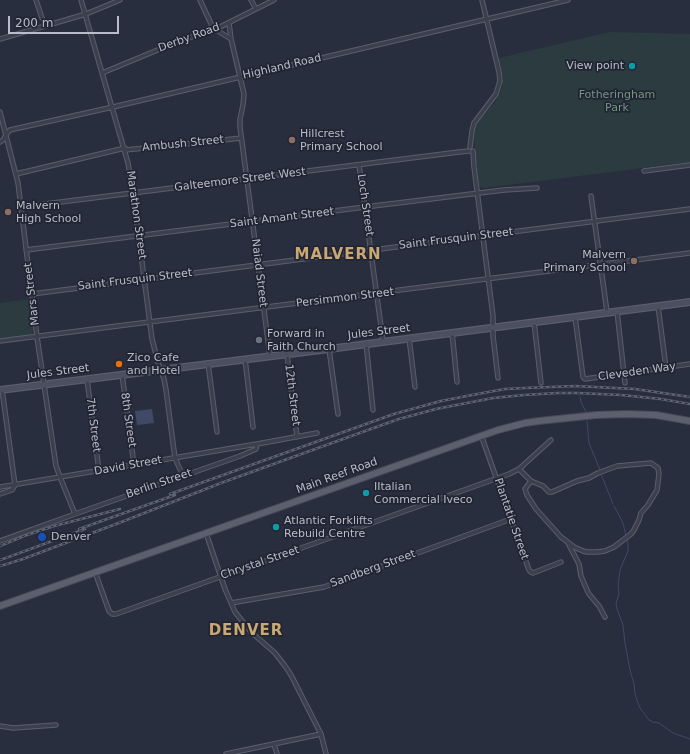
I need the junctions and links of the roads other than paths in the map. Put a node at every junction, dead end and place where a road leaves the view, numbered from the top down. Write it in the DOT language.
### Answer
graph roads {
  1 [pos="36,0"];
  2 [pos="81,0"];
  3 [pos="120,0"];
  4 [pos="200,0"];
  5 [pos="251,0"];
  6 [pos="274,0"];
  7 [pos="482,0"];
  8 [pos="568,0"];
  9 [pos="114,1"];
  10 [pos="256,9"];
  11 [pos="86,14"];
  12 [pos="42,18"];
  13 [pos="486,19"];
  14 [pos="229,22"];
  15 [pos="215,29"];
  16 [pos="0,34"];
  17 [pos="1,39"];
  18 [pos="231,39"];
  19 [pos="102,73"];
  20 [pos="240,77"];
  21 [pos="113,108"];
  22 [pos="0,112"];
  23 [pos="6,136"];
  24 [pos="241,138"];
  25 [pos="0,142"];
  26 [pos="125,149"];
  27 [pos="471,150"];
  28 [pos="359,165"];
  29 [pos="690,166"];
  30 [pos="644,171"];
  31 [pos="16,174"];
  32 [pos="247,179"];
  33 [pos="537,188"];
  34 [pos="134,193"];
  35 [pos="478,194"];
  36 [pos="591,196"];
  37 [pos="21,207"];
  38 [pos="365,207"];
  39 [pos="690,209"];
  40 [pos="253,221"];
  41 [pos="595,222"];
  42 [pos="139,236"];
  43 [pos="483,236"];
  44 [pos="26,250"];
  45 [pos="371,250"];
  46 [pos="690,253"];
  47 [pos="258,265"];
  48 [pos="601,265"];
  49 [pos="144,279"];
  50 [pos="488,280"];
  51 [pos="32,294"];
  52 [pos="377,294"];
  53 [pos="690,302"];
  54 [pos="658,306"];
  55 [pos="263,308"];
  56 [pos="616,311"];
  57 [pos="607,312"];
  58 [pos="575,317"];
  59 [pos="534,322"];
  60 [pos="150,323"];
  61 [pos="494,327"];
  62 [pos="452,332"];
  63 [pos="37,337"];
  64 [pos="409,338"];
  65 [pos="383,341"];
  66 [pos="0,342"];
  67 [pos="366,344"];
  68 [pos="329,349"];
  69 [pos="287,354"];
  70 [pos="270,356"];
  71 [pos="245,359"];
  72 [pos="208,363"];
  73 [pos="690,364"];
  74 [pos="666,368"];
  75 [pos="160,369"];
  76 [pos="122,374"];
  77 [pos="624,374"];
  78 [pos="498,378"];
  79 [pos="87,379"];
  80 [pos="457,382"];
  81 [pos="541,383"];
  82 [pos="625,383"];
  83 [pos="44,384"];
  84 [pos="415,387"];
  85 [pos="1,390"];
  86 [pos="374,410"];
  87 [pos="338,414"];
  88 [pos="690,421"];
  89 [pos="253,427"];
  90 [pos="217,432"];
  91 [pos="317,433"];
  92 [pos="481,435"];
  93 [pos="297,437"];
  94 [pos="551,440"];
  95 [pos="257,444"];
  96 [pos="176,458"];
  97 [pos="134,465"];
  98 [pos="519,469"];
  99 [pos="99,471"];
  100 [pos="183,476"];
  101 [pos="60,477"];
  102 [pos="497,479"];
  103 [pos="531,481"];
  104 [pos="15,484"];
  105 [pos="0,487"];
  106 [pos="0,494"];
  107 [pos="75,514"];
  108 [pos="512,519"];
  109 [pos="206,533"];
  110 [pos="0,541"];
  111 [pos="568,544"];
  112 [pos="561,562"];
  113 [pos="95,572"];
  114 [pos="220,577"];
  115 [pos="231,603"];
  116 [pos="0,606"];
  117 [pos="605,617"];
  118 [pos="56,725"];
  119 [pos="0,726"];
  120 [pos="321,734"];
  121 [pos="274,744"];
  122 [pos="226,754"];
  123 [pos="277,754"];
  124 [pos="326,754"];
  1 -- 12 [label="street"];
  2 -- 11 [label="street, Marathon Street"];
  3 -- 9 [label="street"];
  4 -- 15 [label="street"];
  5 -- 10 [label="street"];
  6 -- 10 [label="street, Derby Road"];
  7 -- 13 [label="street"];
  8 -- 13 [label="street, Highland Road"];
  9 -- 11 [label="street"];
  10 -- 14 [label="street, Derby Road"];
  11 -- 17 [label="street"];
  11 -- 19 [label="street, Marathon Street"];
  13 -- 20 [label="street, Highland Road"];
  13 -- 27 [label="street"];
  14 -- 15 [label="street, Derby Road"];
  14 -- 18 [label="street, Naiad Street"];
  15 -- 18 [label="street"];
  15 -- 19 [label="street, Derby Road"];
  16 -- 17 [label="street"];
  18 -- 20 [label="street, Naiad Street"];
  19 -- 21 [label="street, Marathon Street"];
  20 -- 21 [label="street, Highland Road"];
  20 -- 24 [label="street, Naiad Street"];
  21 -- 23 [label="street, Highland Road"];
  21 -- 26 [label="street, Marathon Street"];
  22 -- 23 [label="street, Mars Street"];
  23 -- 25 [label="street, Highland Road"];
  23 -- 31 [label="street, Mars Street"];
  24 -- 26 [label="street, Ambush Street"];
  24 -- 32 [label="street, Naiad Street"];
  26 -- 31 [label="street, Ambush Street"];
  26 -- 34 [label="street, Marathon Street"];
  27 -- 28 [label="street, Galteemore Street West"];
  27 -- 35 [label="street"];
  28 -- 32 [label="street, Galteemore Street West"];
  28 -- 38 [label="street, Loch Street"];
  29 -- 30 [label="street"];
  31 -- 37 [label="street, Mars Street"];
  32 -- 34 [label="street, Galteemore Street West"];
  32 -- 40 [label="street, Naiad Street"];
  33 -- 35 [label="street, Saint Amant Street"];
  34 -- 37 [label="street, Galteemore Street West"];
  34 -- 42 [label="street, Marathon Street"];
  35 -- 38 [label="street, Saint Amant Street"];
  35 -- 43 [label="street"];
  36 -- 41 [label="street"];
  37 -- 44 [label="street, Mars Street"];
  38 -- 40 [label="street, Saint Amant Street"];
  38 -- 45 [label="street, Loch Street"];
  39 -- 41 [label="street, Saint Frusquin Street"];
  40 -- 42 [label="street, Saint Amant Street"];
  40 -- 47 [label="street, Naiad Street"];
  41 -- 43 [label="street, Saint Frusquin Street"];
  41 -- 48 [label="street"];
  42 -- 44 [label="street, Saint Amant Street"];
  42 -- 49 [label="street, Marathon Street"];
  43 -- 45 [label="street, Saint Frusquin Street"];
  43 -- 50 [label="street"];
  44 -- 51 [label="street, Mars Street"];
  45 -- 47 [label="street, Saint Frusquin Street"];
  45 -- 52 [label="street, Loch Street"];
  46 -- 48 [label="street, Persimmon Street"];
  47 -- 49 [label="street, Saint Frusquin Street"];
  47 -- 55 [label="street, Naiad Street"];
  48 -- 50 [label="street, Persimmon Street"];
  48 -- 57 [label="street"];
  49 -- 51 [label="street, Saint Frusquin Street"];
  49 -- 60 [label="street, Marathon Street"];
  50 -- 52 [label="street, Persimmon Street"];
  50 -- 61 [label="street"];
  51 -- 63 [label="street, Mars Street"];
  52 -- 55 [label="street, Persimmon Street"];
  52 -- 65 [label="street, Loch Street"];
  53 -- 54 [label="main road, Jules Street"];
  54 -- 56 [label="main road, Jules Street"];
  54 -- 74 [label="street"];
  55 -- 60 [label="street, Persimmon Street"];
  55 -- 70 [label="street, Naiad Street"];
  56 -- 57 [label="main road, Jules Street"];
  56 -- 77 [label="street"];
  57 -- 58 [label="main road, Jules Street"];
  58 -- 59 [label="main road, Jules Street"];
  58 -- 77 [label="street, Cleveden Way"];
  59 -- 61 [label="main road, Jules Street"];
  59 -- 81 [label="street"];
  60 -- 63 [label="street, Persimmon Street"];
  60 -- 75 [label="street, Marathon Street"];
  61 -- 62 [label="main road, Jules Street"];
  61 -- 78 [label="street"];
  62 -- 64 [label="main road, Jules Street"];
  62 -- 80 [label="street"];
  63 -- 66 [label="street, Persimmon Street"];
  63 -- 83 [label="street, Mars Street"];
  64 -- 65 [label="main road, Jules Street"];
  64 -- 84 [label="street"];
  65 -- 67 [label="main road, Jules Street"];
  67 -- 68 [label="main road, Jules Street"];
  67 -- 86 [label="street"];
  68 -- 69 [label="main road, Jules Street"];
  68 -- 87 [label="street"];
  69 -- 70 [label="main road, Jules Street"];
  69 -- 93 [label="street, 12th Street"];
  70 -- 71 [label="main road, Jules Street"];
  71 -- 72 [label="main road, Jules Street"];
  71 -- 89 [label="street"];
  72 -- 75 [label="main road, Jules Street"];
  72 -- 90 [label="street"];
  73 -- 74 [label="street, Cleveden Way"];
  74 -- 77 [label="street, Cleveden Way"];
  75 -- 76 [label="main road, Jules Street"];
  75 -- 96 [label="street, Marathon Street"];
  76 -- 79 [label="main road, Jules Street"];
  76 -- 97 [label="street, 8th Street"];
  77 -- 82 [label="street"];
  79 -- 83 [label="main road, Jules Street"];
  79 -- 99 [label="street, 7th Street"];
  83 -- 85 [label="main road, Jules Street"];
  83 -- 101 [label="street, Mars Street"];
  85 -- 104 [label="street"];
  88 -- 92 [label="main road, Main Reef Road"];
  91 -- 93 [label="street, Berlin Street"];
  92 -- 102 [label="street, Plantatie Street"];
  92 -- 109 [label="main road, Main Reef Road"];
  93 -- 95 [label="street, Berlin Street"];
  94 -- 98 [label="street, Chrystal Street"];
  95 -- 96 [label="street, David Street"];
  95 -- 100 [label="street, Berlin Street"];
  96 -- 97 [label="street, David Street"];
  96 -- 100 [label="street, Marathon Street"];
  97 -- 99 [label="street, David Street"];
  98 -- 102 [label="street, Chrystal Street"];
  98 -- 103 [label="street"];
  99 -- 101 [label="street, David Street"];
  100 -- 107 [label="street, Berlin Street"];
  101 -- 104 [label="street, David Street"];
  101 -- 107 [label="street, Mars Street"];
  102 -- 108 [label="street, Plantatie Street"];
  102 -- 114 [label="street, Chrystal Street"];
  103 -- 111 [label="street"];
  103 -- 111 [label="street"];
  104 -- 105 [label="street, David Street"];
  104 -- 106 [label="street"];
  107 -- 110 [label="street, Berlin Street"];
  108 -- 112 [label="street, Plantatie Street"];
  108 -- 115 [label="street, Sandberg Street"];
  109 -- 113 [label="main road, Main Reef Road"];
  109 -- 114 [label="street"];
  111 -- 117 [label="street"];
  113 -- 114 [label="street, Chrystal Street"];
  113 -- 116 [label="main road, Main Reef Road"];
  114 -- 115 [label="street"];
  115 -- 120 [label="street"];
  118 -- 119 [label="street"];
  120 -- 121 [label="street"];
  120 -- 124 [label="street"];
  121 -- 122 [label="street"];
  121 -- 123 [label="street"];
}
